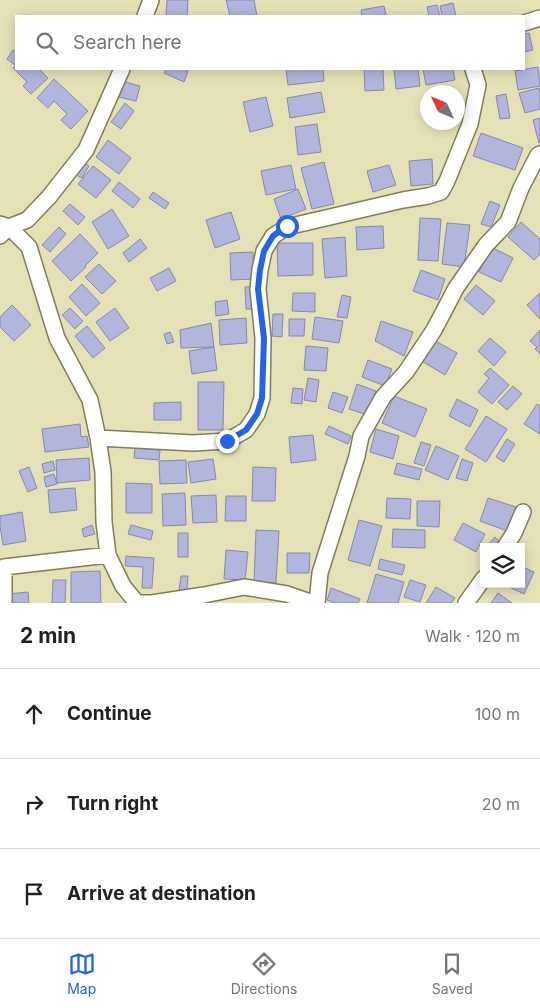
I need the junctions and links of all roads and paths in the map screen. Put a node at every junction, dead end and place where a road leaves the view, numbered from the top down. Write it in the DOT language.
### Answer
graph roads {
  1 [pos="150,0"];
  2 [pos="145,15"];
  3 [pos="540,18"];
  4 [pos="525,23"];
  5 [pos="122,70"];
  6 [pos="473,70"];
  7 [pos="540,154"];
  8 [pos="3,229"];
  9 [pos="98,438"];
  10 [pos="523,512"];
  11 [pos="508,543"];
  12 [pos="108,554"];
  13 [pos="480,584"];
  14 [pos="4,603"];
  15 [pos="137,603"];
  16 [pos="313,603"];
  17 [pos="318,603"];
  18 [pos="466,603"];
  1 -- 2 [label="street"];
  3 -- 4 [label="street"];
  5 -- 8 [label="street"];
  6 -- 9 [label="street"];
  7 -- 17 [label="street"];
  8 -- 9 [label="street"];
  9 -- 12 [label="street"];
  10 -- 11 [label="street"];
  12 -- 14 [label="street"];
  12 -- 15 [label="street"];
  13 -- 18 [label="street"];
  15 -- 16 [label="street"];
}
